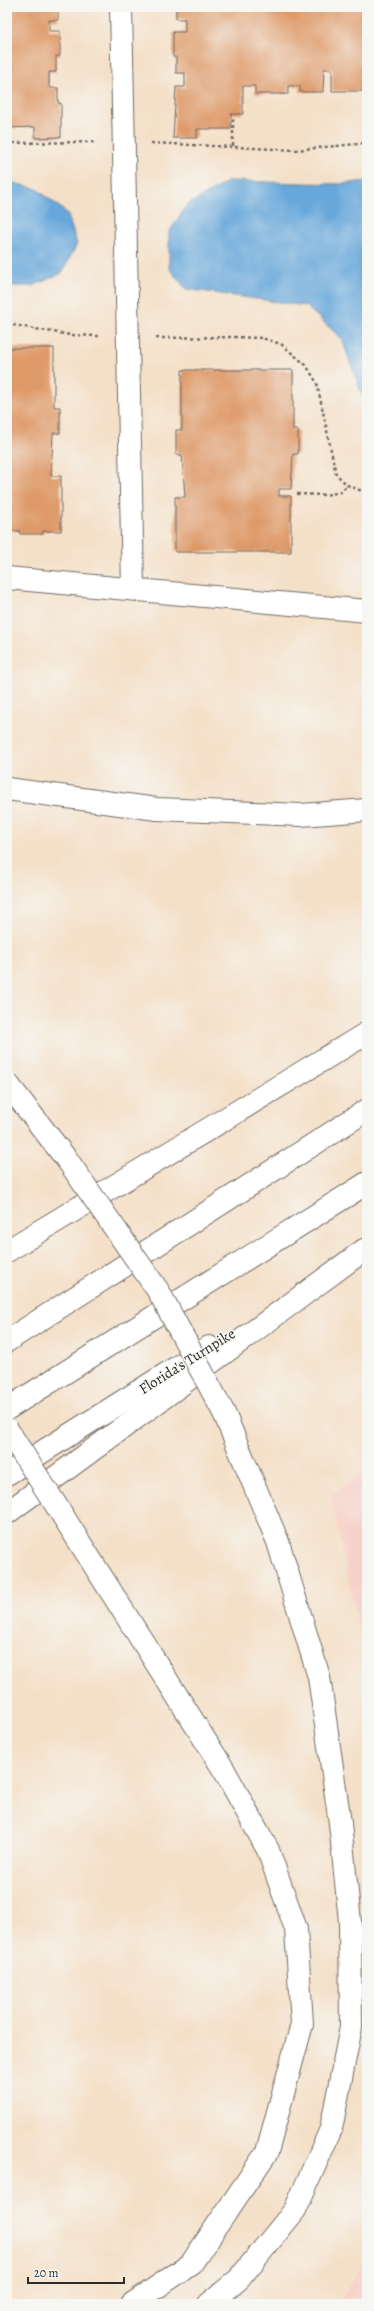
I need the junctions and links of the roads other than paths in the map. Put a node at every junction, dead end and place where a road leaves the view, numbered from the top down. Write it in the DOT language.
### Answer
graph roads {
  1 [pos="121,7"];
  2 [pos="7,578"];
  3 [pos="133,588"];
  4 [pos="367,611"];
  5 [pos="7,789"];
  6 [pos="367,810"];
  7 [pos="367,1032"];
  8 [pos="7,1083"];
  9 [pos="367,1110"];
  10 [pos="367,1183"];
  11 [pos="365,1249"];
  12 [pos="7,1251"];
  13 [pos="7,1341"];
  14 [pos="7,1409"];
  15 [pos="7,1429"];
  16 [pos="7,1474"];
  17 [pos="7,1513"];
  18 [pos="132,2304"];
  19 [pos="209,2304"];
  1 -- 3 [label="main road"];
  2 -- 3 [label="main road"];
  3 -- 4 [label="main road"];
  5 -- 6 [label="main road"];
  7 -- 12 [label="main road"];
  8 -- 19 [label="main road, bridge"];
  9 -- 13 [label="main road"];
  10 -- 14 [label="main road"];
  11 -- 16 [label="main road, Florida's Turnpike"];
  11 -- 17 [label="main road"];
  15 -- 18 [label="main road, bridge"];
}
